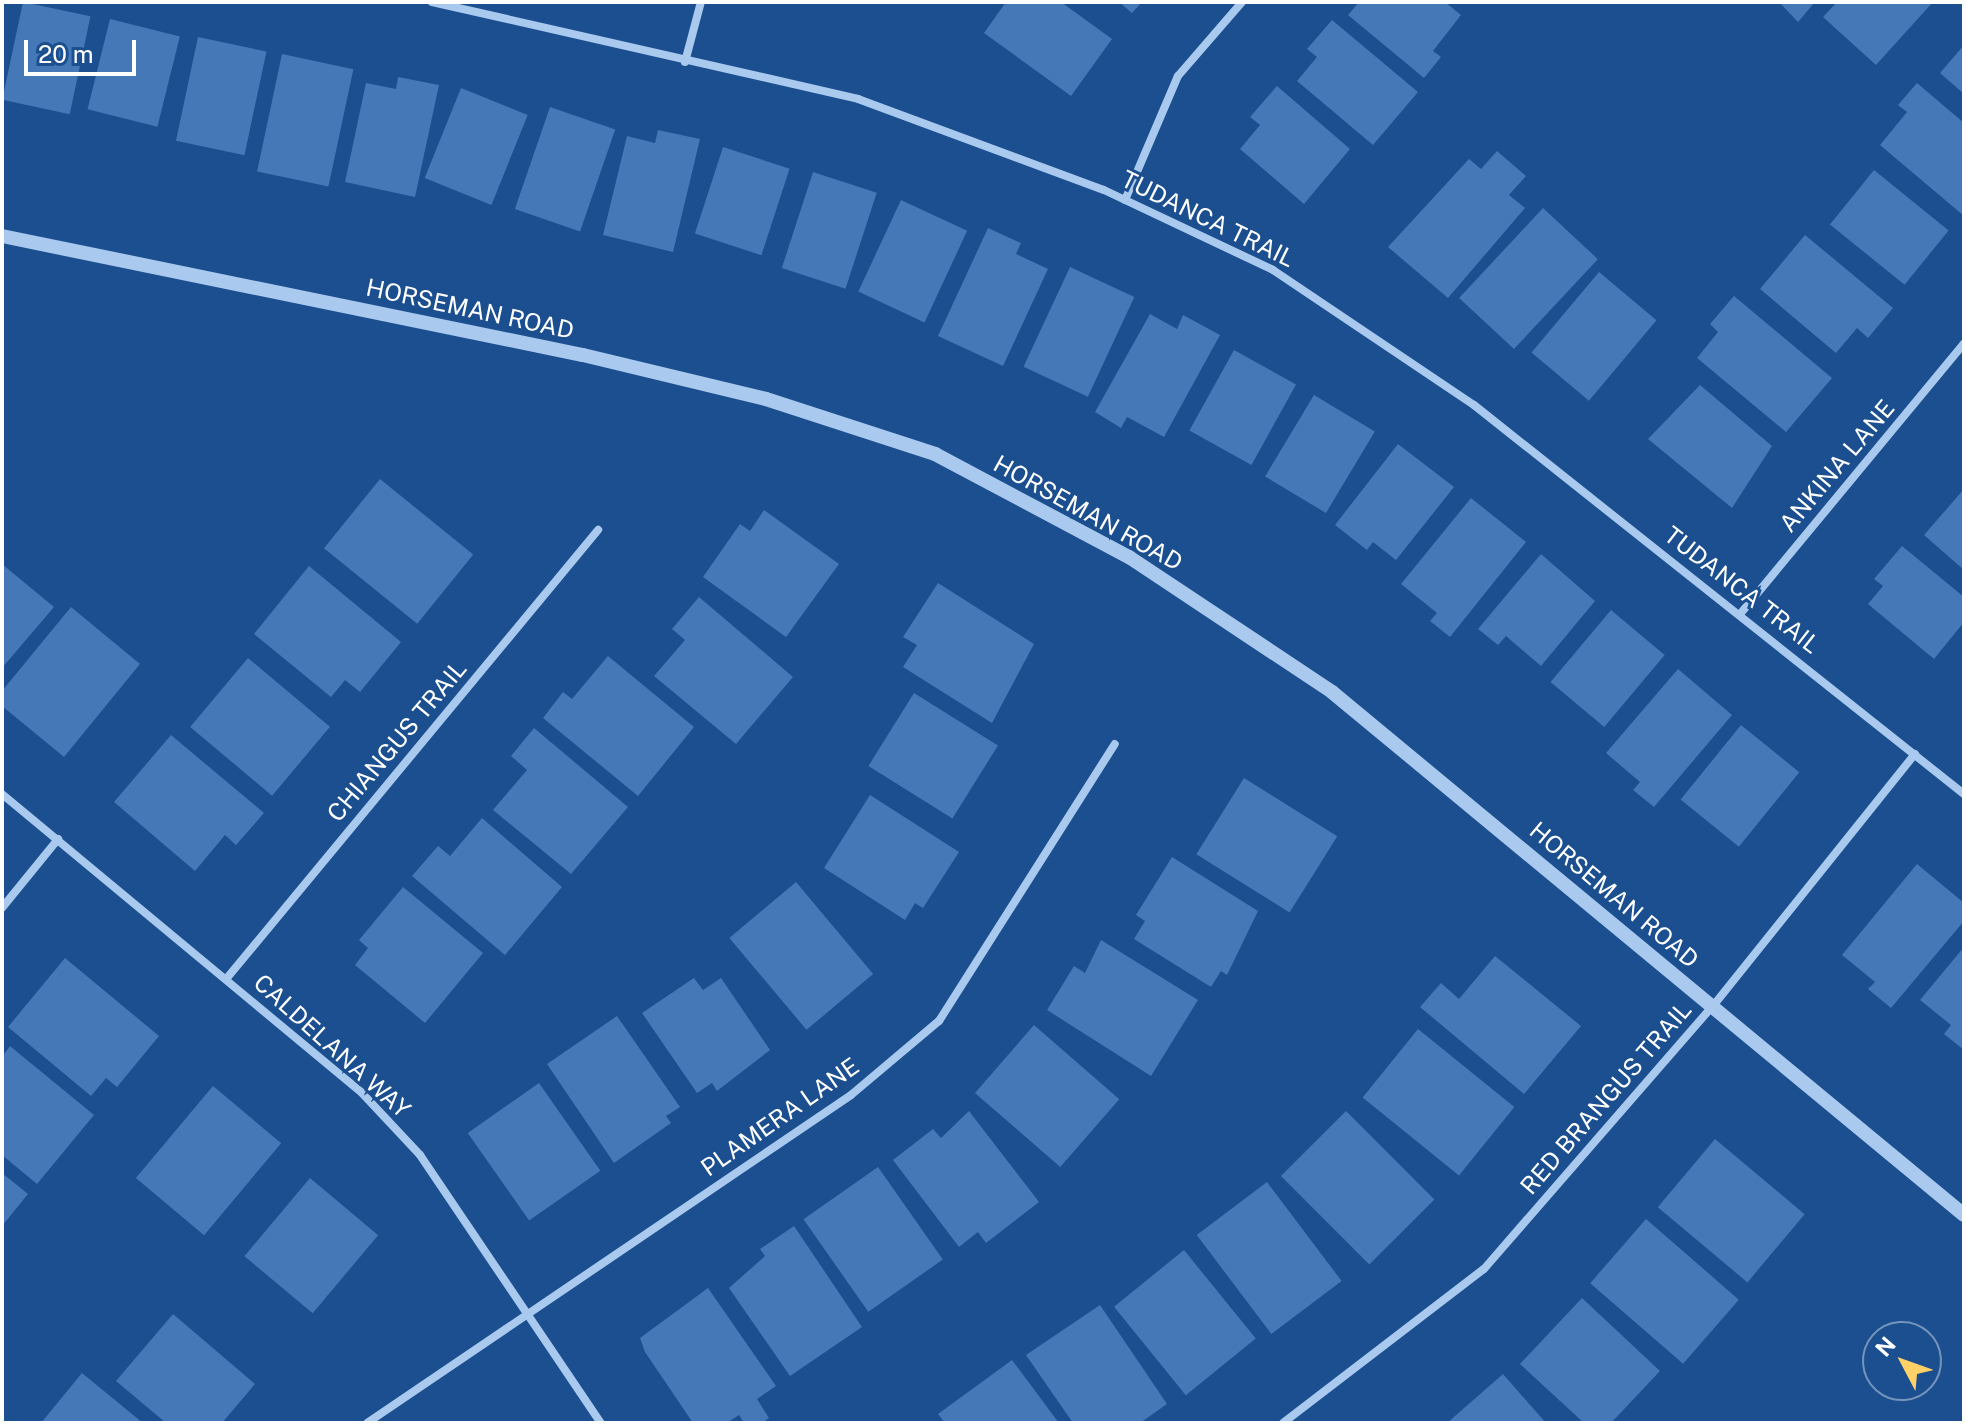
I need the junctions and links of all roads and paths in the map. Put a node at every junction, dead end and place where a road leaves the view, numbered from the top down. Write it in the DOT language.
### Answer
graph roads {
  1 [pos="432,2"];
  2 [pos="701,2"];
  3 [pos="1242,2"];
  4 [pos="685,62"];
  5 [pos="1125,200"];
  6 [pos="2,236"];
  7 [pos="1964,343"];
  8 [pos="598,530"];
  9 [pos="1741,613"];
  10 [pos="1115,744"];
  11 [pos="1915,754"];
  12 [pos="2,794"];
  13 [pos="1964,794"];
  14 [pos="58,839"];
  15 [pos="2,908"];
  16 [pos="227,978"];
  17 [pos="1713,1006"];
  18 [pos="1964,1215"];
  19 [pos="528,1315"];
  20 [pos="367,1423"];
  21 [pos="601,1423"];
  22 [pos="1283,1423"];
  1 -- 4 [label="street, TUDANCA TRAIL"];
  2 -- 4 [label="street"];
  3 -- 5 [label="street"];
  4 -- 5 [label="street, TUDANCA TRAIL"];
  5 -- 9 [label="street, TUDANCA TRAIL"];
  6 -- 17 [label="street, HORSEMAN ROAD"];
  7 -- 9 [label="street, ANKINA LANE"];
  8 -- 16 [label="street, CHIANGUS TRAIL"];
  9 -- 11 [label="street, TUDANCA TRAIL"];
  10 -- 19 [label="street, PLAMERA LANE"];
  11 -- 13 [label="street, TUDANCA TRAIL"];
  11 -- 17 [label="street, RED BRANGUS TRAIL"];
  12 -- 14 [label="street, CALDELANA WAY"];
  14 -- 15 [label="street"];
  14 -- 16 [label="street, CALDELANA WAY"];
  16 -- 19 [label="street, CALDELANA WAY"];
  17 -- 18 [label="street, HORSEMAN ROAD"];
  17 -- 22 [label="street, RED BRANGUS TRAIL"];
  19 -- 20 [label="street, PLAMERA LANE"];
  19 -- 21 [label="street, CALDELANA WAY"];
}
